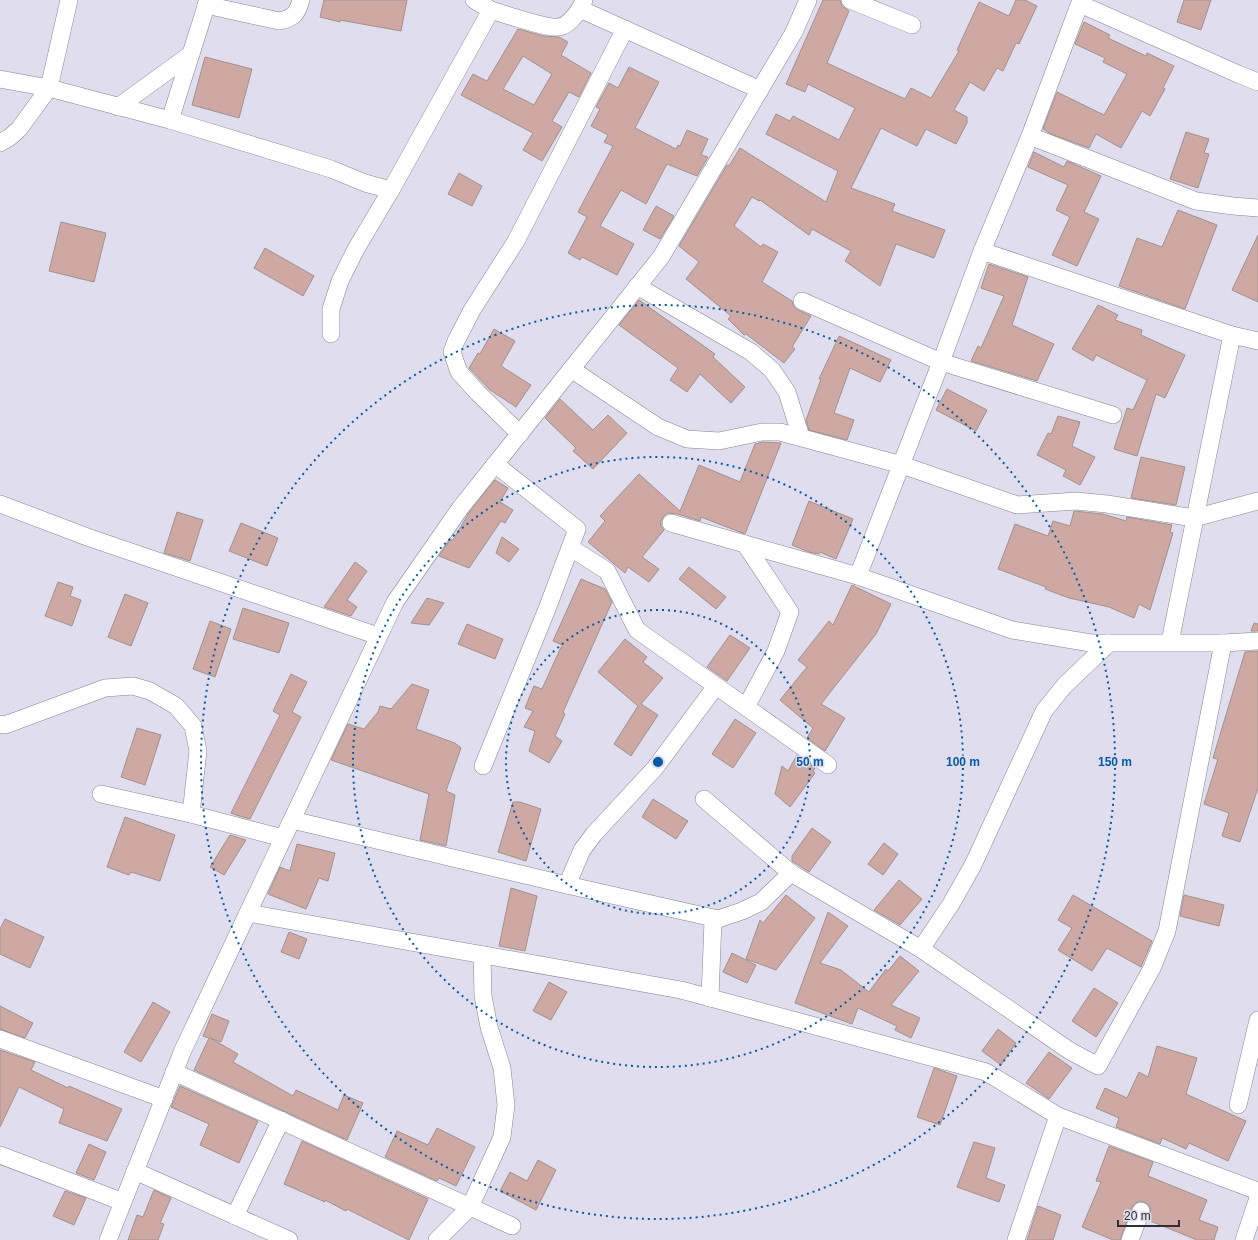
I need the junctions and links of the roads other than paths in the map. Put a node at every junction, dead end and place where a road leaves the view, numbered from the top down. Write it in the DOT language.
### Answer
graph roads {
  1 [pos="69,0"];
  2 [pos="301,0"];
  3 [pos="474,0"];
  4 [pos="808,0"];
  5 [pos="850,0"];
  6 [pos="1081,2"];
  7 [pos="207,3"];
  8 [pos="582,4"];
  9 [pos="492,10"];
  10 [pos="912,25"];
  11 [pos="625,29"];
  12 [pos="191,54"];
  13 [pos="0,79"];
  14 [pos="1258,82"];
  15 [pos="49,88"];
  16 [pos="760,90"];
  17 [pos="118,107"];
  18 [pos="170,120"];
  19 [pos="1030,136"];
  20 [pos="0,143"];
  21 [pos="391,190"];
  22 [pos="1258,208"];
  23 [pos="982,250"];
  24 [pos="638,286"];
  25 [pos="802,301"];
  26 [pos="331,334"];
  27 [pos="1232,335"];
  28 [pos="1258,341"];
  29 [pos="941,362"];
  30 [pos="571,369"];
  31 [pos="1113,415"];
  32 [pos="520,434"];
  33 [pos="800,437"];
  34 [pos="495,464"];
  35 [pos="902,465"];
  36 [pos="1258,501"];
  37 [pos="0,504"];
  38 [pos="1194,518"];
  39 [pos="671,523"];
  40 [pos="745,544"];
  41 [pos="571,548"];
  42 [pos="858,576"];
  43 [pos="378,636"];
  44 [pos="1258,641"];
  45 [pos="1170,642"];
  46 [pos="1109,643"];
  47 [pos="1223,643"];
  48 [pos="716,686"];
  49 [pos="746,707"];
  50 [pos="0,724"];
  51 [pos="828,765"];
  52 [pos="483,766"];
  53 [pos="101,794"];
  54 [pos="704,799"];
  55 [pos="191,814"];
  56 [pos="292,820"];
  57 [pos="284,838"];
  58 [pos="792,873"];
  59 [pos="567,885"];
  60 [pos="248,913"];
  61 [pos="718,919"];
  62 [pos="921,950"];
  63 [pos="482,955"];
  64 [pos="710,998"];
  65 [pos="1258,1020"];
  66 [pos="0,1039"];
  67 [pos="174,1072"];
  68 [pos="164,1099"];
  69 [pos="1238,1105"];
  70 [pos="1058,1116"];
  71 [pos="281,1120"];
  72 [pos="0,1156"];
  73 [pos="135,1171"];
  74 [pos="1258,1191"];
  75 [pos="1258,1198"];
  76 [pos="123,1202"];
  77 [pos="470,1207"];
  78 [pos="1141,1211"];
  79 [pos="235,1216"];
  80 [pos="512,1226"];
  81 [pos="108,1240"];
  82 [pos="289,1240"];
  83 [pos="437,1240"];
  84 [pos="1016,1240"];
  85 [pos="1130,1240"];
  86 [pos="1244,1240"];
  1 -- 15 [label="street"];
  2 -- 7 [label="street"];
  3 -- 9 [label="street"];
  4 -- 16 [label="street"];
  5 -- 10 [label="street"];
  6 -- 14 [label="street"];
  6 -- 19 [label="street"];
  7 -- 12 [label="street"];
  8 -- 9 [label="street"];
  8 -- 11 [label="street"];
  9 -- 21 [label="street"];
  11 -- 16 [label="street"];
  11 -- 32 [label="street"];
  12 -- 17 [label="street"];
  12 -- 18 [label="street"];
  13 -- 15 [label="street"];
  15 -- 17 [label="street"];
  15 -- 20 [label="street"];
  16 -- 24 [label="street"];
  17 -- 18 [label="street"];
  18 -- 21 [label="street"];
  19 -- 22 [label="street"];
  19 -- 23 [label="street"];
  21 -- 26 [label="street"];
  23 -- 27 [label="street"];
  23 -- 29 [label="street"];
  24 -- 30 [label="street"];
  24 -- 33 [label="street"];
  25 -- 29 [label="street"];
  27 -- 28 [label="street"];
  27 -- 38 [label="street"];
  29 -- 31 [label="street"];
  29 -- 35 [label="street"];
  30 -- 32 [label="street"];
  30 -- 33 [label="street"];
  32 -- 34 [label="street"];
  33 -- 35 [label="street"];
  34 -- 41 [label="street"];
  34 -- 43 [label="street"];
  35 -- 38 [label="street"];
  35 -- 42 [label="street"];
  36 -- 38 [label="street"];
  37 -- 43 [label="street"];
  38 -- 45 [label="street"];
  39 -- 40 [label="street"];
  40 -- 42 [label="street"];
  40 -- 49 [label="street"];
  41 -- 48 [label="street"];
  41 -- 52 [label="street"];
  42 -- 46 [label="street"];
  43 -- 56 [label="street"];
  44 -- 47 [label="street"];
  45 -- 46 [label="street"];
  45 -- 47 [label="street"];
  46 -- 62 [label="street"];
  47 -- 62 [label="street"];
  48 -- 49 [label="street"];
  48 -- 59 [label="street"];
  49 -- 51 [label="street"];
  50 -- 55 [label="street"];
  53 -- 55 [label="street"];
  54 -- 58 [label="street"];
  55 -- 57 [label="street"];
  56 -- 57 [label="street"];
  56 -- 59 [label="street"];
  57 -- 60 [label="street"];
  58 -- 61 [label="street"];
  58 -- 62 [label="street"];
  59 -- 61 [label="street"];
  60 -- 63 [label="street"];
  60 -- 67 [label="street"];
  61 -- 64 [label="street"];
  63 -- 64 [label="street"];
  63 -- 77 [label="street"];
  64 -- 70 [label="street"];
  65 -- 69 [label="street"];
  66 -- 68 [label="street"];
  67 -- 68 [label="street"];
  67 -- 71 [label="street"];
  68 -- 73 [label="street"];
  70 -- 74 [label="street"];
  70 -- 84 [label="street"];
  71 -- 77 [label="street"];
  71 -- 79 [label="street"];
  72 -- 76 [label="street"];
  73 -- 76 [label="street"];
  73 -- 79 [label="street"];
  75 -- 86 [label="street"];
  76 -- 81 [label="street"];
  77 -- 80 [label="street"];
  77 -- 83 [label="street"];
  78 -- 85 [label="street"];
  79 -- 82 [label="street"];
}
